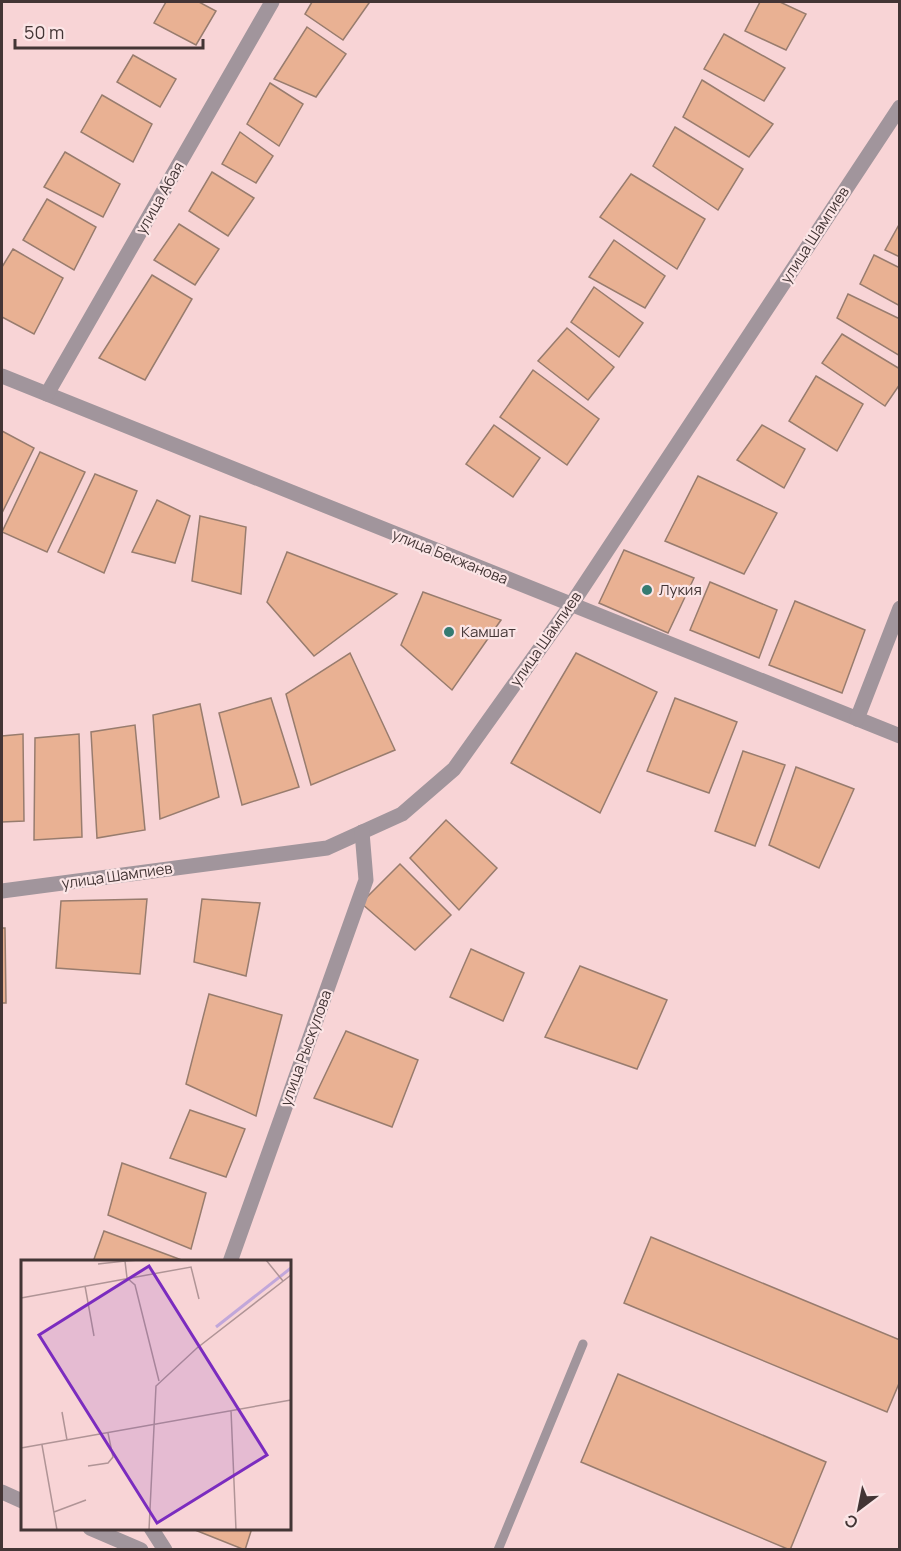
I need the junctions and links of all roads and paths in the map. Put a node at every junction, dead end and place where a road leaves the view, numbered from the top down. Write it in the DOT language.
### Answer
graph roads {
  1 [pos="272,2"];
  2 [pos="900,107"];
  3 [pos="2,376"];
  4 [pos="47,394"];
  5 [pos="571,605"];
  6 [pos="900,608"];
  7 [pos="857,719"];
  8 [pos="900,736"];
  9 [pos="362,832"];
  10 [pos="2,891"];
  11 [pos="231,1260"];
  12 [pos="583,1344"];
  13 [pos="2,1492"];
  14 [pos="21,1501"];
  15 [pos="95,1530"];
  16 [pos="152,1530"];
  17 [pos="141,1550"];
  18 [pos="165,1550"];
  19 [pos="498,1550"];
  1 -- 4 [label="street, улица Абая"];
  2 -- 5 [label="street, улица Шампиев"];
  3 -- 4 [label="street, улица Бекжанова"];
  4 -- 5 [label="street, улица Бекжанова"];
  5 -- 7 [label="street, улица Бекжанова"];
  5 -- 9 [label="street, улица Шампиев"];
  6 -- 7 [label="street"];
  7 -- 8 [label="street, улица Бекжанова"];
  9 -- 10 [label="street, улица Шампиев"];
  9 -- 11 [label="street, улица Рыскулова"];
  12 -- 19 [label="lane"];
  13 -- 14 [label="street"];
  15 -- 17 [label="street"];
  16 -- 18 [label="street"];
}
